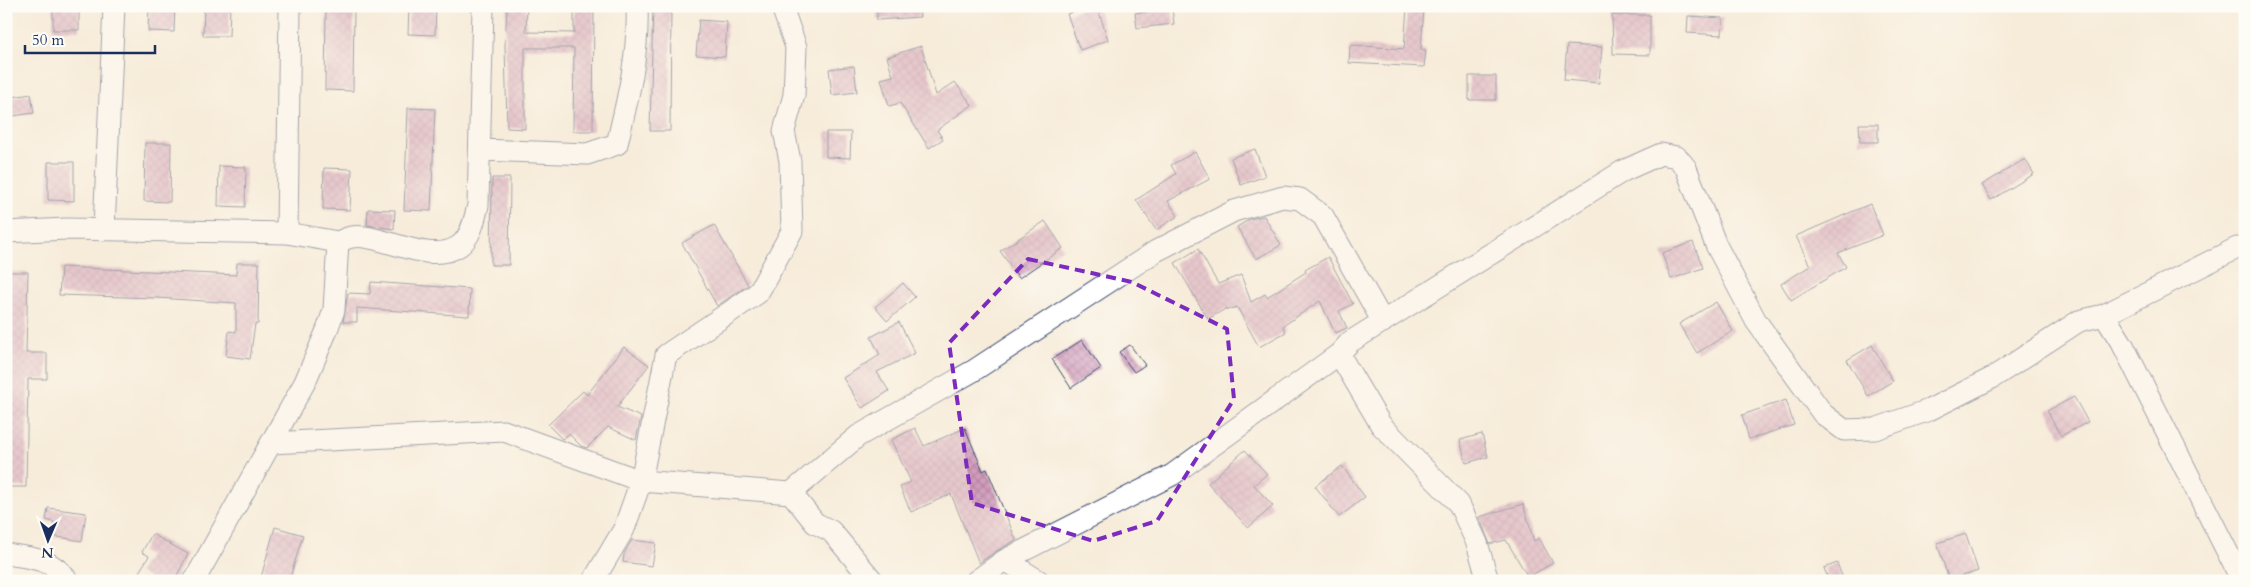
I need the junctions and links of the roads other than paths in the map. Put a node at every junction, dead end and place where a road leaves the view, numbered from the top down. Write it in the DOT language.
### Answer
graph roads {
  1 [pos="114,6"];
  2 [pos="290,6"];
  3 [pos="482,6"];
  4 [pos="637,6"];
  5 [pos="782,7"];
  6 [pos="480,150"];
  7 [pos="104,229"];
  8 [pos="6,232"];
  9 [pos="287,233"];
  10 [pos="338,242"];
  11 [pos="2245,249"];
  12 [pos="2104,315"];
  13 [pos="1383,322"];
  14 [pos="1339,354"];
  15 [pos="271,443"];
  16 [pos="641,480"];
  17 [pos="791,493"];
  18 [pos="6,554"];
  19 [pos="1005,560"];
  20 [pos="68,581"];
  21 [pos="194,581"];
  22 [pos="593,581"];
  23 [pos="873,581"];
  24 [pos="976,581"];
  25 [pos="1039,581"];
  26 [pos="1488,581"];
  27 [pos="2242,581"];
  1 -- 7 [label="street"];
  2 -- 9 [label="street"];
  3 -- 6 [label="street"];
  4 -- 6 [label="street"];
  5 -- 16 [label="street"];
  6 -- 10 [label="street"];
  7 -- 8 [label="street"];
  7 -- 9 [label="street"];
  9 -- 10 [label="street"];
  10 -- 15 [label="street"];
  11 -- 12 [label="street"];
  12 -- 13 [label="street"];
  12 -- 27 [label="street"];
  13 -- 14 [label="street"];
  13 -- 17 [label="street"];
  14 -- 19 [label="street"];
  14 -- 26 [label="street"];
  15 -- 16 [label="street"];
  15 -- 21 [label="street"];
  16 -- 17 [label="street"];
  16 -- 22 [label="street"];
  17 -- 23 [label="street"];
  18 -- 20 [label="street"];
  19 -- 24 [label="street"];
  19 -- 25 [label="street"];
}
